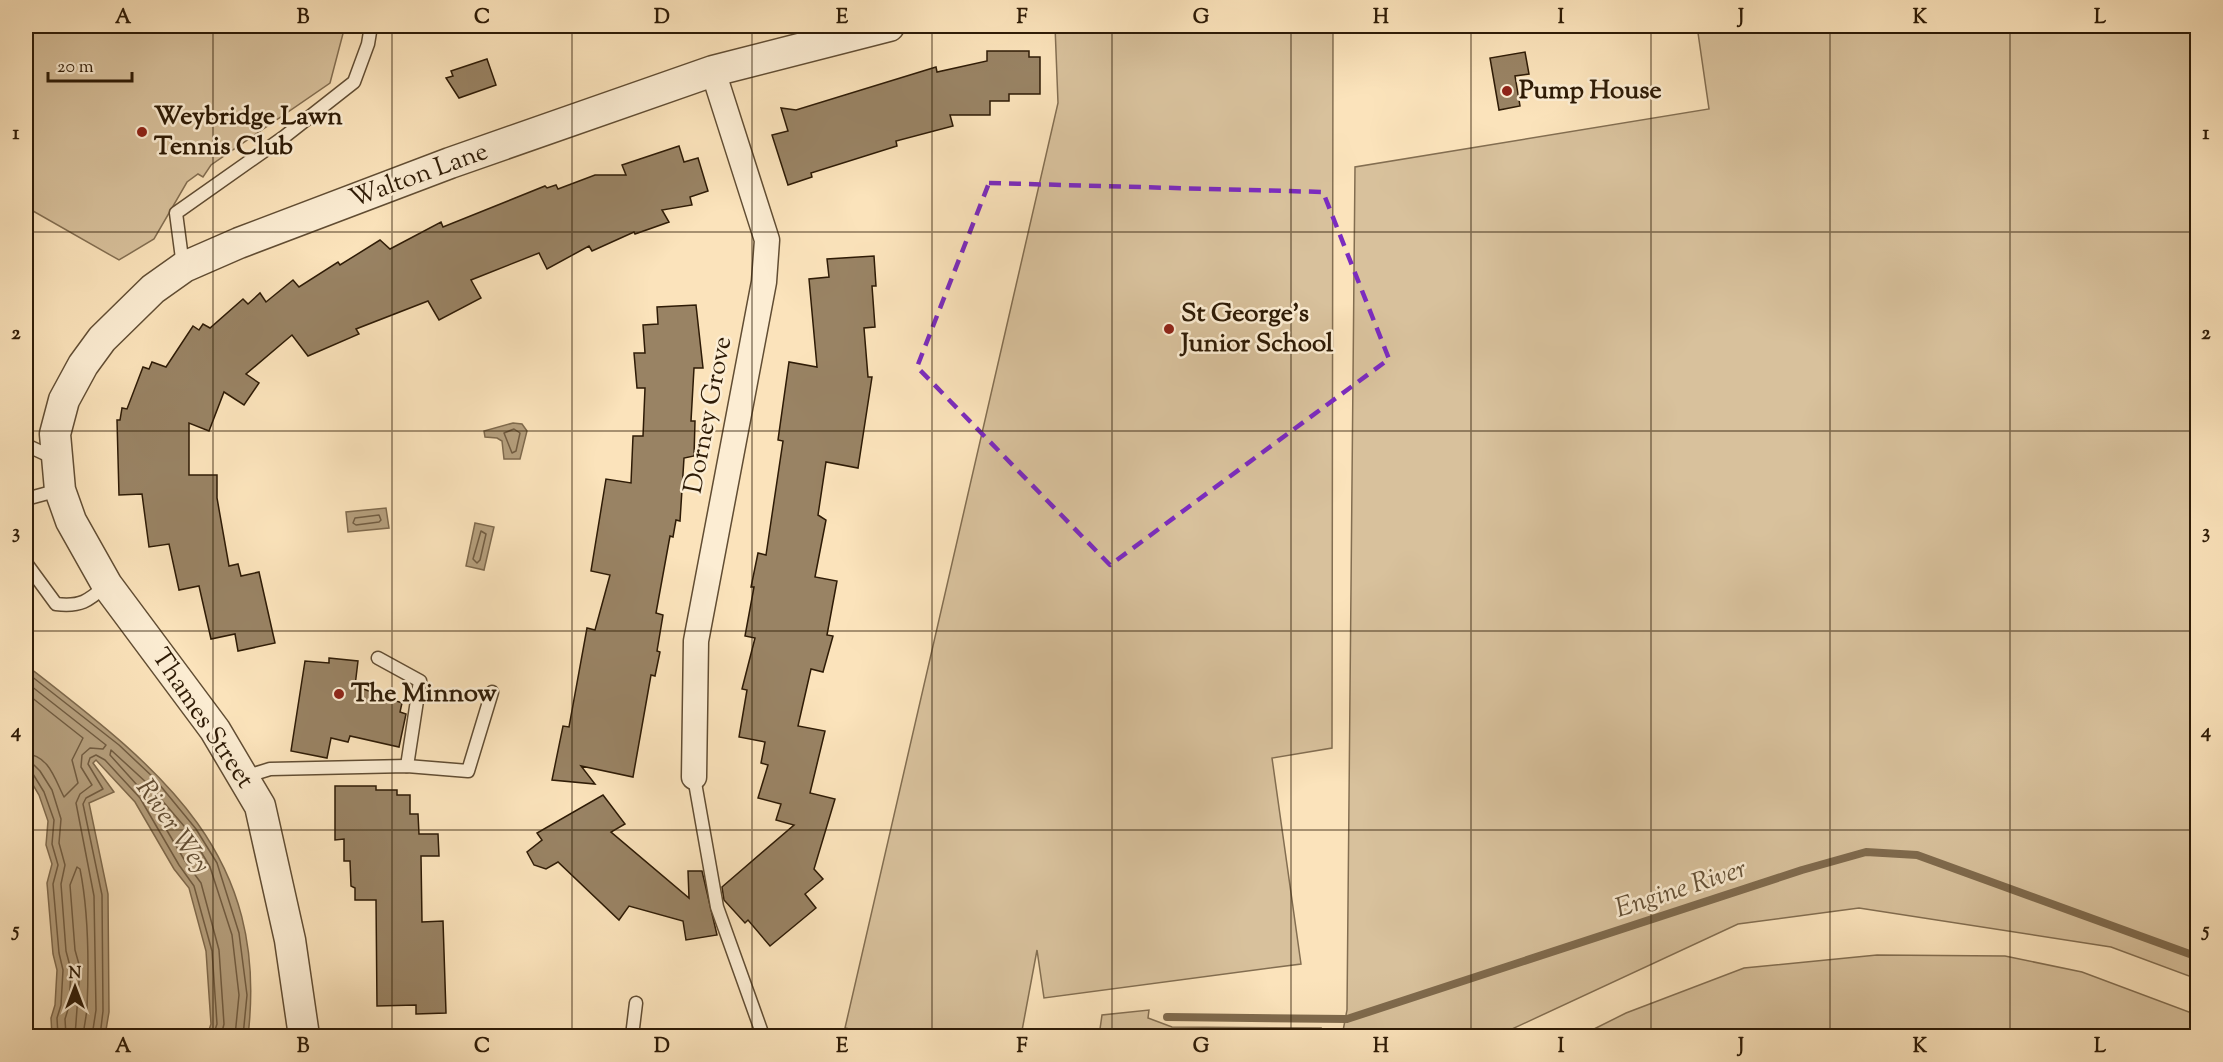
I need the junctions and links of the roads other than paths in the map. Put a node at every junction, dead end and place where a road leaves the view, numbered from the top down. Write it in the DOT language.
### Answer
graph roads {
  1 [pos="371,26"];
  2 [pos="889,26"];
  3 [pos="713,71"];
  4 [pos="184,267"];
  5 [pos="26,445"];
  6 [pos="56,459"];
  7 [pos="60,490"];
  8 [pos="26,498"];
  9 [pos="26,563"];
  10 [pos="106,585"];
  11 [pos="378,658"];
  12 [pos="492,692"];
  13 [pos="407,766"];
  14 [pos="244,777"];
  15 [pos="694,777"];
  16 [pos="636,1003"];
  17 [pos="761,1030"];
  18 [pos="304,1036"];
  19 [pos="632,1036"];
  1 -- 4 [label="lane"];
  2 -- 3 [label="street, Walton Lane"];
  3 -- 4 [label="street, Walton Lane"];
  3 -- 15 [label="street, Dorney Grove"];
  4 -- 6 [label="street, Walton Lane"];
  5 -- 6 [label="lane"];
  6 -- 7 [label="street, Thames Street"];
  7 -- 8 [label="lane"];
  7 -- 10 [label="street, Thames Street"];
  9 -- 10 [label="lane"];
  10 -- 14 [label="street, Thames Street"];
  11 -- 13 [label="lane"];
  12 -- 13 [label="lane"];
  13 -- 14 [label="lane"];
  14 -- 18 [label="street, Thames Street"];
  15 -- 17 [label="lane"];
  16 -- 19 [label="lane"];
}
